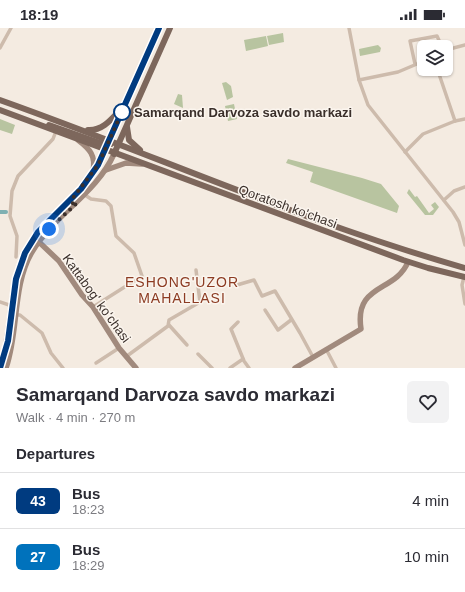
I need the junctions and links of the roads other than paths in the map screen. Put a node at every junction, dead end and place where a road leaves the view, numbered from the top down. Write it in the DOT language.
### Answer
graph roads {
  1 [pos="11,28"];
  2 [pos="159,28"];
  3 [pos="170,28"];
  4 [pos="349,28"];
  5 [pos="439,40"];
  6 [pos="465,45"];
  7 [pos="0,48"];
  8 [pos="453,48"];
  9 [pos="415,64"];
  10 [pos="440,76"];
  11 [pos="360,80"];
  12 [pos="0,100"];
  13 [pos="126,104"];
  14 [pos="0,110"];
  15 [pos="465,119"];
  16 [pos="29,120"];
  17 [pos="455,121"];
  18 [pos="127,125"];
  19 [pos="84,130"];
  20 [pos="56,131"];
  21 [pos="76,139"];
  22 [pos="109,142"];
  23 [pos="116,149"];
  24 [pos="105,150"];
  25 [pos="405,152"];
  26 [pos="148,156"];
  27 [pos="144,165"];
  28 [pos="106,170"];
  29 [pos="185,170"];
  30 [pos="91,176"];
  31 [pos="465,186"];
  32 [pos="84,195"];
  33 [pos="72,198"];
  34 [pos="444,200"];
  35 [pos="77,203"];
  36 [pos="463,226"];
  37 [pos="39,242"];
  38 [pos="465,245"];
  39 [pos="410,253"];
  40 [pos="16,257"];
  41 [pos="408,262"];
  42 [pos="465,268"];
  43 [pos="196,270"];
  44 [pos="465,276"];
  45 [pos="237,285"];
  46 [pos="0,302"];
  47 [pos="465,304"];
  48 [pos="12,306"];
  49 [pos="93,307"];
  50 [pos="265,310"];
  51 [pos="16,315"];
  52 [pos="292,320"];
  53 [pos="238,322"];
  54 [pos="169,325"];
  55 [pos="187,345"];
  56 [pos="119,348"];
  57 [pos="326,349"];
  58 [pos="198,354"];
  59 [pos="127,356"];
  60 [pos="313,357"];
  61 [pos="243,359"];
  62 [pos="96,363"];
  63 [pos="207,364"];
  64 [pos="4,367"];
  65 [pos="63,368"];
  66 [pos="136,368"];
  67 [pos="202,368"];
  68 [pos="212,368"];
  69 [pos="230,368"];
  70 [pos="249,368"];
  71 [pos="295,368"];
  72 [pos="336,368"];
  1 -- 7 [label="street"];
  2 -- 13 [label="main road"];
  3 -- 18 [label="main road"];
  4 -- 11 [label="street"];
  5 -- 9 [label="street"];
  6 -- 8 [label="street"];
  9 -- 11 [label="street"];
  10 -- 17 [label="street"];
  11 -- 25 [label="street"];
  12 -- 19 [label="main road"];
  13 -- 19 [label="main road"];
  13 -- 22 [label="main road"];
  14 -- 16 [label="main road"];
  15 -- 17 [label="street"];
  16 -- 20 [label="main road, Qoratosh ko'chasi"];
  16 -- 22 [label="main road"];
  17 -- 25 [label="street"];
  18 -- 23 [label="main road"];
  18 -- 26 [label="main road"];
  19 -- 22 [label="main road"];
  20 -- 21 [label="main road, Qoratosh ko'chasi"];
  20 -- 40 [label="street"];
  21 -- 24 [label="main road, Qoratosh ko'chasi"];
  21 -- 30 [label="main road"];
  22 -- 23 [label="main road"];
  22 -- 24 [label="main road"];
  23 -- 24 [label="main road, Qoratosh ko'chasi"];
  23 -- 26 [label="main road, Qoratosh ko'chasi"];
  23 -- 27 [label="main road, Qoratosh ko'chasi"];
  23 -- 28 [label="main road"];
  23 -- 29 [label="main road"];
  24 -- 30 [label="main road"];
  25 -- 34 [label="street"];
  26 -- 29 [label="main road, Qoratosh ko'chasi"];
  27 -- 28 [label="main road"];
  27 -- 41 [label="main road, Qoratosh ko'chasi"];
  28 -- 32 [label="main road"];
  29 -- 39 [label="main road, Qoratosh ko'chasi"];
  30 -- 33 [label="main road"];
  31 -- 34 [label="street"];
  32 -- 35 [label="main road"];
  32 -- 49 [label="street"];
  33 -- 35 [label="main road"];
  33 -- 48 [label="main road"];
  34 -- 36 [label="street"];
  35 -- 37 [label="main road"];
  36 -- 38 [label="street"];
  37 -- 49 [label="main road, Kattabogʻ koʻchasi"];
  37 -- 51 [label="main road"];
  39 -- 41 [label="main road"];
  39 -- 42 [label="main road, Qoratosh ko'chasi"];
  41 -- 44 [label="main road, Qoratosh ko'chasi"];
  41 -- 57 [label="main road"];
  43 -- 54 [label="street"];
  44 -- 47 [label="street"];
  45 -- 52 [label="street"];
  46 -- 48 [label="street"];
  48 -- 64 [label="main road"];
  49 -- 56 [label="main road, Kattabogʻ koʻchasi"];
  50 -- 52 [label="street"];
  51 -- 64 [label="main road"];
  51 -- 65 [label="street"];
  52 -- 60 [label="street"];
  53 -- 61 [label="street"];
  54 -- 55 [label="street"];
  54 -- 59 [label="street"];
  56 -- 59 [label="main road, Kattabogʻ koʻchasi"];
  56 -- 62 [label="street"];
  57 -- 60 [label="main road"];
  57 -- 72 [label="street"];
  58 -- 63 [label="street"];
  59 -- 66 [label="main road, Kattabogʻ koʻchasi"];
  60 -- 71 [label="main road"];
  61 -- 69 [label="street"];
  61 -- 70 [label="street"];
  63 -- 67 [label="street"];
  63 -- 68 [label="street"];
}
